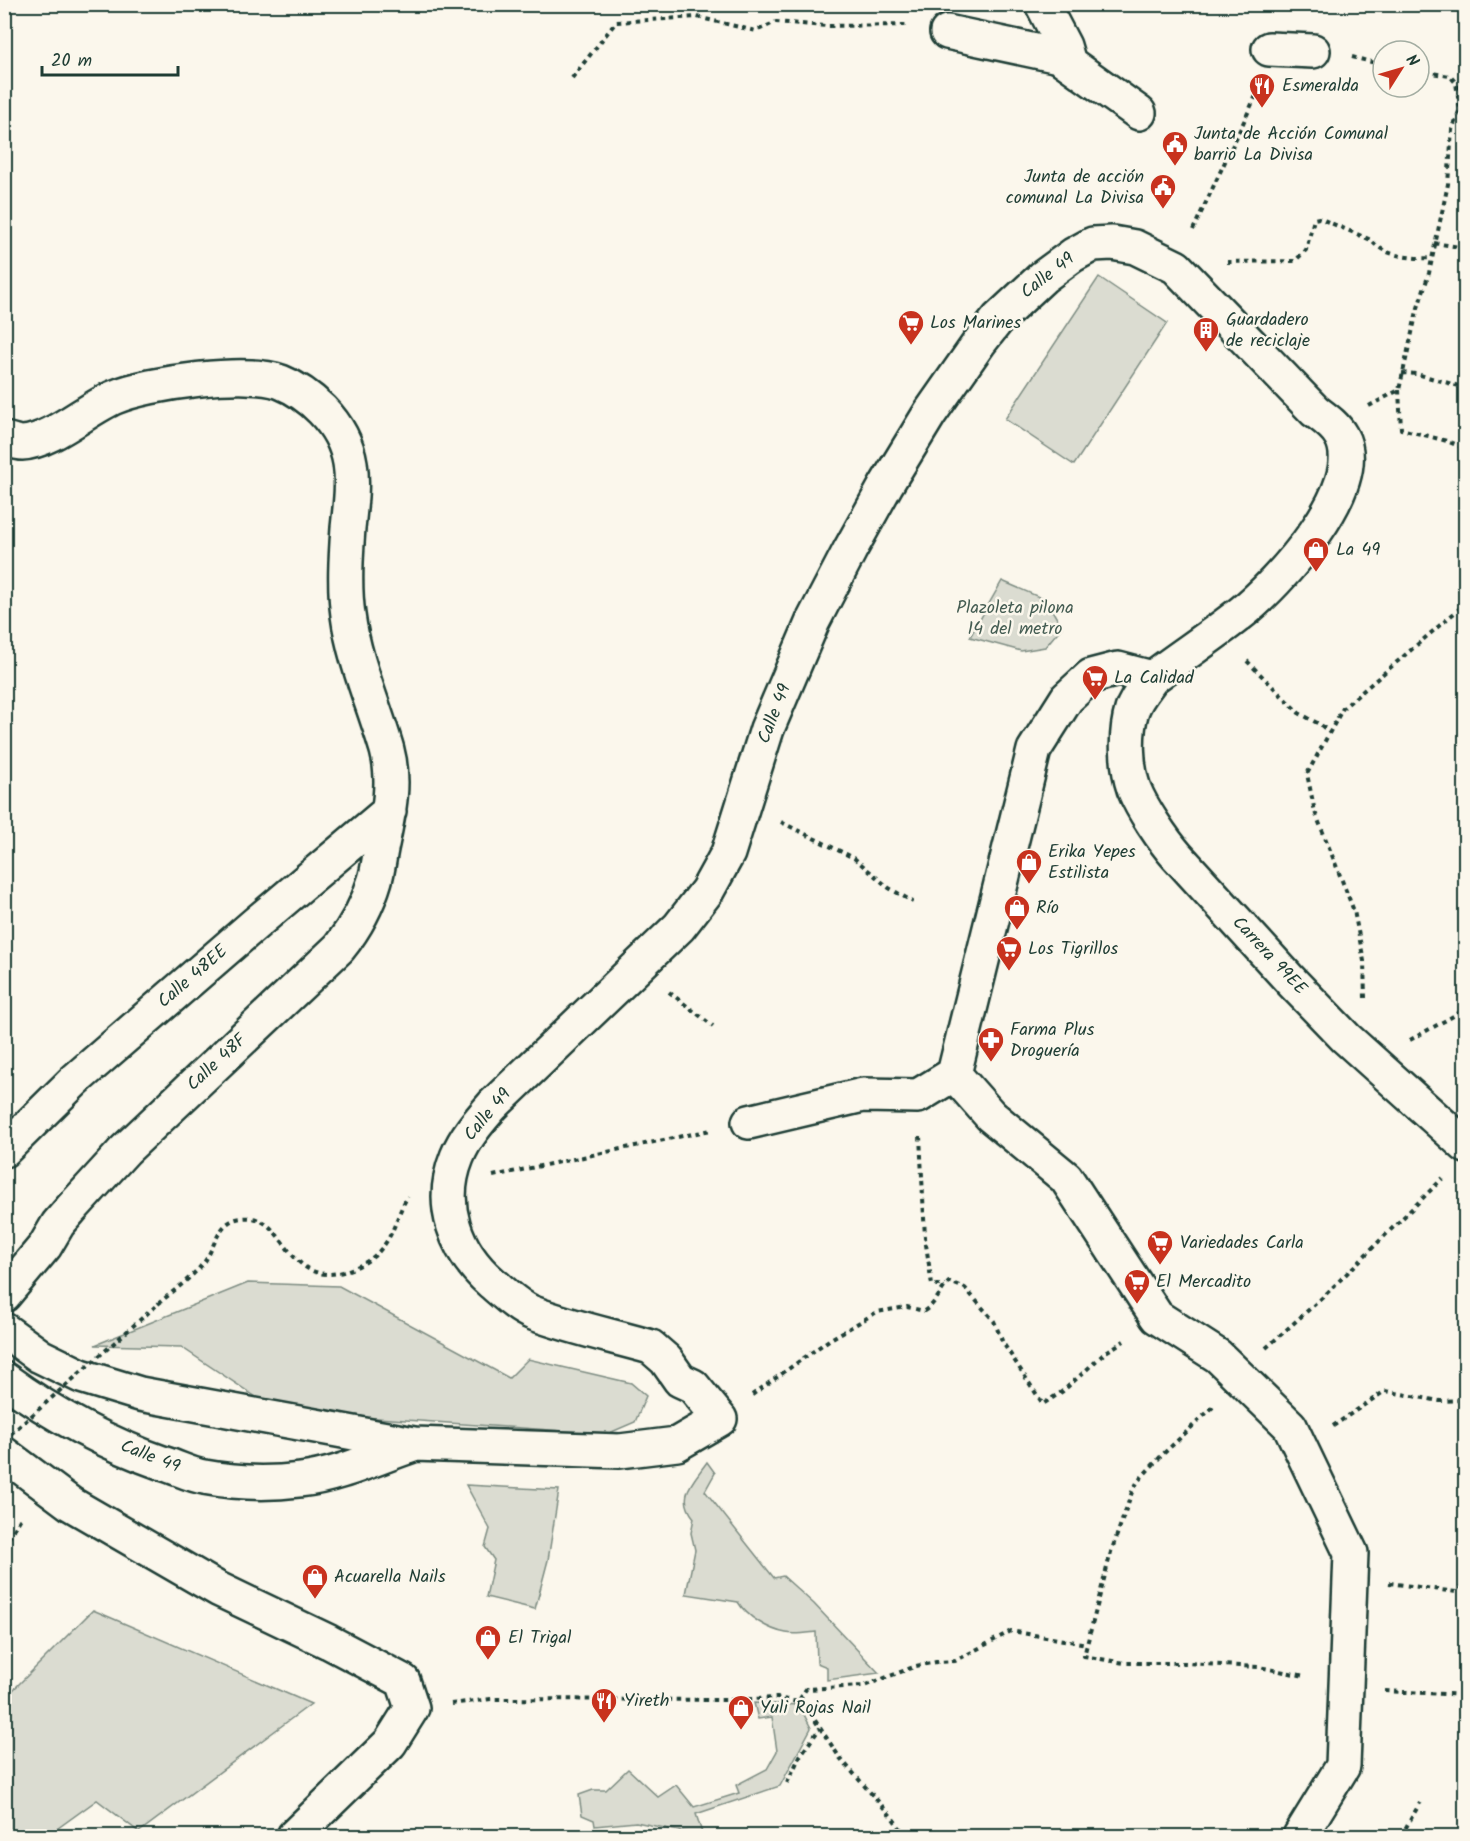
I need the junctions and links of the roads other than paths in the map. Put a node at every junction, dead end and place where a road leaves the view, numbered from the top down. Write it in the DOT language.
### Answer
graph roads {
  1 [pos="1042,4"];
  2 [pos="947,32"];
  3 [pos="1269,49"];
  4 [pos="1313,51"];
  5 [pos="1069,63"];
  6 [pos="1138,113"];
  7 [pos="4,439"];
  8 [pos="1152,678"];
  9 [pos="1128,731"];
  10 [pos="389,811"];
  11 [pos="954,1074"];
  12 [pos="749,1122"];
  13 [pos="4,1150"];
  14 [pos="1457,1159"];
  15 [pos="4,1295"];
  16 [pos="4,1330"];
  17 [pos="4,1379"];
  18 [pos="414,1444"];
  19 [pos="4,1454"];
  20 [pos="294,1836"];
  21 [pos="1300,1836"];
  1 -- 5 [label="street"];
  2 -- 5 [label="street"];
  3 -- 4 [label="street"];
  5 -- 6 [label="street"];
  7 -- 10 [label="street, Calle 48F"];
  8 -- 9 [label="street, Calle 49"];
  8 -- 11 [label="street"];
  8 -- 18 [label="street, Calle 49"];
  9 -- 14 [label="street, Carrera 99EE"];
  10 -- 13 [label="street, Calle 48EE"];
  10 -- 15 [label="street, Calle 48F"];
  11 -- 12 [label="street"];
  11 -- 21 [label="street"];
  16 -- 18 [label="street, Calle 49"];
  17 -- 18 [label="street, Calle 49"];
  19 -- 20 [label="street"];
}
